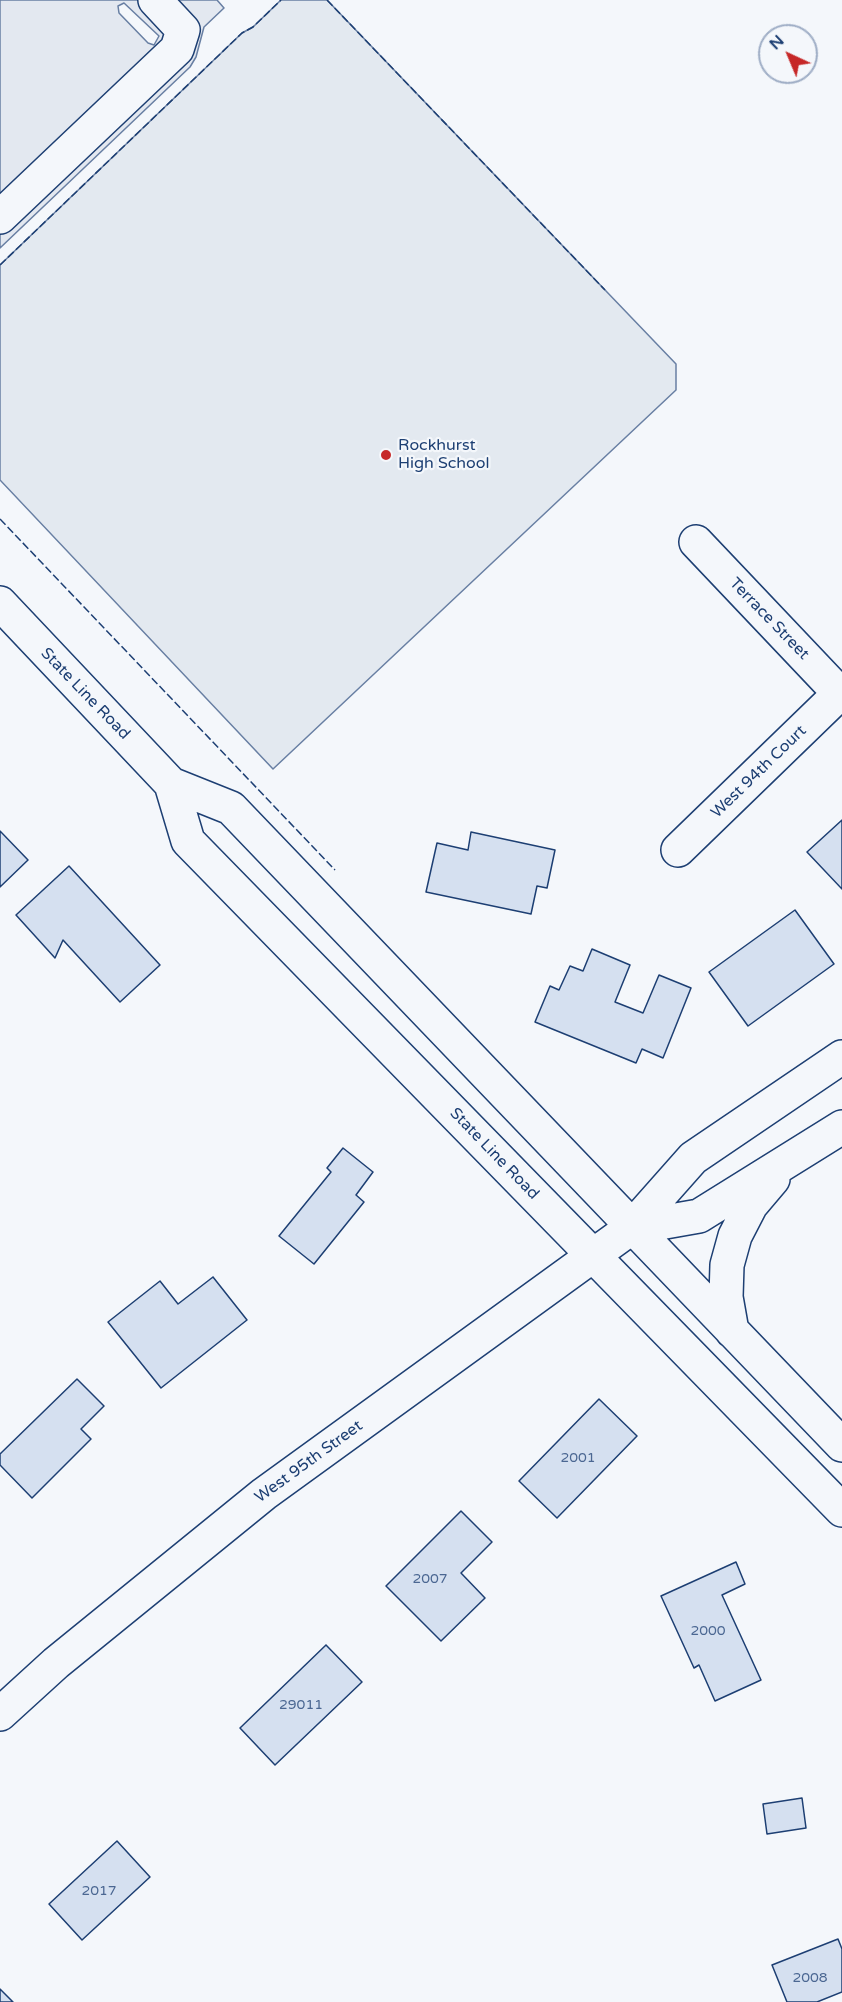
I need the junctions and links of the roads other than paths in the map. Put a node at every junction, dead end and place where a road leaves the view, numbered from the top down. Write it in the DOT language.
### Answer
graph roads {
  1 [pos="155,0"];
  2 [pos="0,217"];
  3 [pos="696,542"];
  4 [pos="0,603"];
  5 [pos="841,695"];
  6 [pos="171,784"];
  7 [pos="678,850"];
  8 [pos="842,1057"];
  9 [pos="842,1127"];
  10 [pos="790,1159"];
  11 [pos="631,1228"];
  12 [pos="592,1255"];
  13 [pos="732,1331"];
  14 [pos="842,1444"];
  15 [pos="842,1510"];
  16 [pos="0,1714"];
  1 -- 2 [label="main road"];
  3 -- 5 [label="main road, Terrace Street"];
  4 -- 6 [label="main road, State Line Road"];
  5 -- 7 [label="main road, West 94th Court"];
  6 -- 11 [label="main road, State Line Road"];
  6 -- 12 [label="main road, State Line Road"];
  8 -- 11 [label="main road"];
  9 -- 10 [label="main road"];
  10 -- 11 [label="main road"];
  10 -- 13 [label="main road"];
  11 -- 12 [label="main road, West 95th Street"];
  11 -- 13 [label="main road, State Line Road"];
  12 -- 15 [label="main road, State Line Road"];
  12 -- 16 [label="main road, West 95th Street"];
  13 -- 14 [label="main road, State Line Road"];
}
